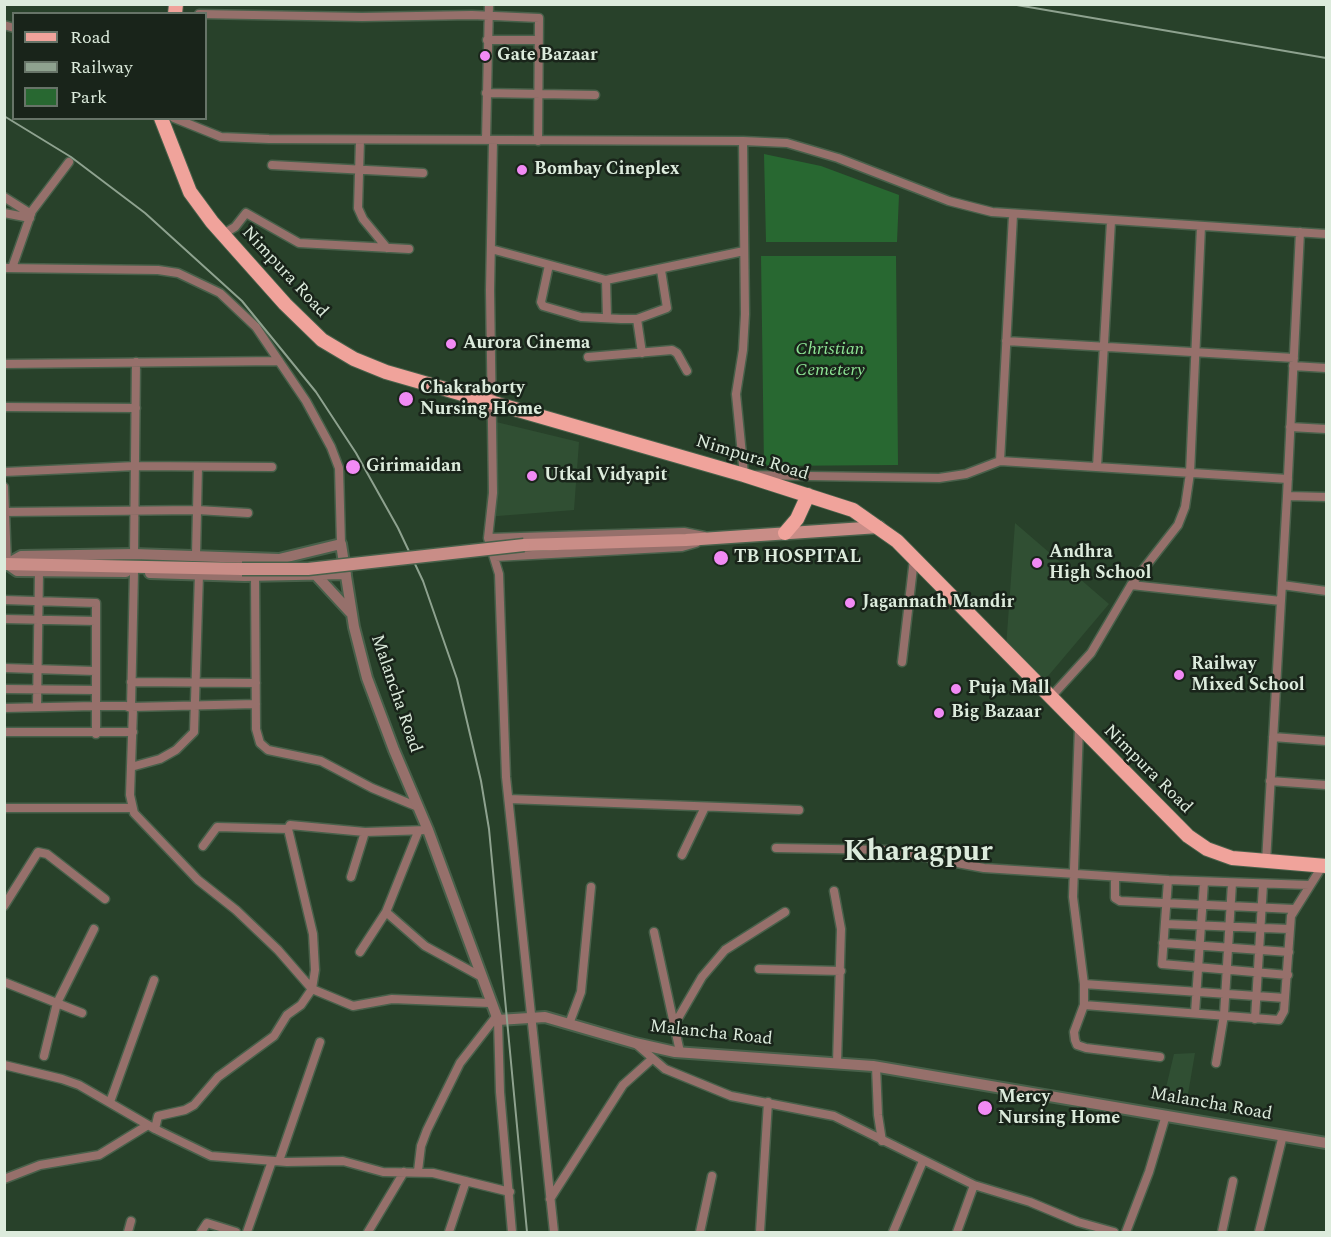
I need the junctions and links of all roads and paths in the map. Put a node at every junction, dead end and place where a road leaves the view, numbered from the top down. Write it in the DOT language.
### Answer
graph roads {
  1 [pos="489,4"];
  2 [pos="207,14"];
  3 [pos="488,16"];
  4 [pos="487,40"];
  5 [pos="538,40"];
  6 [pos="486,93"];
  7 [pos="538,93"];
  8 [pos="595,95"];
  9 [pos="162,120"];
  10 [pos="179,120"];
  11 [pos="360,140"];
  12 [pos="490,141"];
  13 [pos="538,141"];
  14 [pos="743,141"];
  15 [pos="69,162"];
  16 [pos="272,165"];
  17 [pos="359,169"];
  18 [pos="423,173"];
  19 [pos="4,197"];
  20 [pos="4,213"];
  21 [pos="1013,214"];
  22 [pos="30,216"];
  23 [pos="1112,220"];
  24 [pos="1201,226"];
  25 [pos="1300,232"];
  26 [pos="223,234"];
  27 [pos="1326,234"];
  28 [pos="387,248"];
  29 [pos="409,249"];
  30 [pos="491,249"];
  31 [pos="744,251"];
  32 [pos="549,265"];
  33 [pos="8,268"];
  34 [pos="661,270"];
  35 [pos="606,280"];
  36 [pos="607,318"];
  37 [pos="637,319"];
  38 [pos="1006,340"];
  39 [pos="1103,346"];
  40 [pos="1195,352"];
  41 [pos="642,353"];
  42 [pos="588,357"];
  43 [pos="279,361"];
  44 [pos="136,362"];
  45 [pos="1294,362"];
  46 [pos="4,363"];
  47 [pos="1326,368"];
  48 [pos="687,371"];
  49 [pos="493,403"];
  50 [pos="4,407"];
  51 [pos="136,408"];
  52 [pos="1290,427"];
  53 [pos="1326,429"];
  54 [pos="1000,461"];
  55 [pos="136,466"];
  56 [pos="198,467"];
  57 [pos="272,467"];
  58 [pos="1097,467"];
  59 [pos="4,472"];
  60 [pos="1190,473"];
  61 [pos="744,475"];
  62 [pos="1288,479"];
  63 [pos="4,487"];
  64 [pos="808,495"];
  65 [pos="1287,496"];
  66 [pos="1326,497"];
  67 [pos="197,510"];
  68 [pos="136,511"];
  69 [pos="5,512"];
  70 [pos="248,513"];
  71 [pos="879,527"];
  72 [pos="785,533"];
  73 [pos="488,538"];
  74 [pos="716,538"];
  75 [pos="341,544"];
  76 [pos="134,554"];
  77 [pos="196,555"];
  78 [pos="495,557"];
  79 [pos="914,559"];
  80 [pos="6,564"];
  81 [pos="39,572"];
  82 [pos="134,572"];
  83 [pos="199,574"];
  84 [pos="346,574"];
  85 [pos="316,575"];
  86 [pos="255,576"];
  87 [pos="1131,585"];
  88 [pos="1282,585"];
  89 [pos="1326,591"];
  90 [pos="4,600"];
  91 [pos="38,601"];
  92 [pos="1281,601"];
  93 [pos="352,615"];
  94 [pos="4,619"];
  95 [pos="38,619"];
  96 [pos="96,621"];
  97 [pos="902,662"];
  98 [pos="4,668"];
  99 [pos="37,670"];
  100 [pos="95,671"];
  101 [pos="131,682"];
  102 [pos="197,683"];
  103 [pos="256,683"];
  104 [pos="4,689"];
  105 [pos="37,689"];
  106 [pos="95,690"];
  107 [pos="1050,698"];
  108 [pos="256,704"];
  109 [pos="196,705"];
  110 [pos="95,706"];
  111 [pos="37,707"];
  112 [pos="131,707"];
  113 [pos="4,708"];
  114 [pos="1079,727"];
  115 [pos="4,732"];
  116 [pos="133,732"];
  117 [pos="96,734"];
  118 [pos="1273,737"];
  119 [pos="1326,741"];
  120 [pos="131,767"];
  121 [pos="1270,781"];
  122 [pos="1326,785"];
  123 [pos="509,800"];
  124 [pos="418,807"];
  125 [pos="705,807"];
  126 [pos="4,808"];
  127 [pos="131,808"];
  128 [pos="799,810"];
  129 [pos="288,829"];
  130 [pos="423,831"];
  131 [pos="364,832"];
  132 [pos="202,846"];
  133 [pos="776,848"];
  134 [pos="682,855"];
  135 [pos="1266,862"];
  136 [pos="1325,866"];
  137 [pos="1073,874"];
  138 [pos="351,877"];
  139 [pos="1115,877"];
  140 [pos="1168,880"];
  141 [pos="1204,882"];
  142 [pos="1232,883"];
  143 [pos="1263,885"];
  144 [pos="1309,885"];
  145 [pos="591,887"];
  146 [pos="834,891"];
  147 [pos="105,900"];
  148 [pos="1167,905"];
  149 [pos="1231,905"];
  150 [pos="4,906"];
  151 [pos="1202,906"];
  152 [pos="1262,907"];
  153 [pos="1294,909"];
  154 [pos="386,912"];
  155 [pos="785,912"];
  156 [pos="1165,924"];
  157 [pos="1201,926"];
  158 [pos="1230,927"];
  159 [pos="1260,928"];
  160 [pos="94,929"];
  161 [pos="1289,929"];
  162 [pos="654,932"];
  163 [pos="1163,943"];
  164 [pos="1199,946"];
  165 [pos="1228,949"];
  166 [pos="1259,951"];
  167 [pos="360,952"];
  168 [pos="1289,952"];
  169 [pos="1198,968"];
  170 [pos="759,969"];
  171 [pos="841,970"];
  172 [pos="1227,971"];
  173 [pos="1257,974"];
  174 [pos="1288,975"];
  175 [pos="480,976"];
  176 [pos="154,980"];
  177 [pos="4,982"];
  178 [pos="1084,984"];
  179 [pos="312,989"];
  180 [pos="1196,992"];
  181 [pos="1225,994"];
  182 [pos="1256,997"];
  183 [pos="1285,998"];
  184 [pos="57,1003"];
  185 [pos="490,1003"];
  186 [pos="1084,1005"];
  187 [pos="82,1013"];
  188 [pos="1195,1013"];
  189 [pos="1224,1015"];
  190 [pos="531,1016"];
  191 [pos="497,1019"];
  192 [pos="1255,1019"];
  193 [pos="568,1024"];
  194 [pos="673,1027"];
  195 [pos="320,1042"];
  196 [pos="635,1043"];
  197 [pos="680,1052"];
  198 [pos="44,1056"];
  199 [pos="1160,1057"];
  200 [pos="652,1059"];
  201 [pos="837,1063"];
  202 [pos="1215,1063"];
  203 [pos="4,1065"];
  204 [pos="876,1066"];
  205 [pos="110,1102"];
  206 [pos="768,1102"];
  207 [pos="1166,1115"];
  208 [pos="151,1127"];
  209 [pos="1283,1135"];
  210 [pos="882,1142"];
  211 [pos="1326,1143"];
  212 [pos="275,1161"];
  213 [pos="923,1161"];
  214 [pos="418,1171"];
  215 [pos="404,1172"];
  216 [pos="712,1176"];
  217 [pos="4,1179"];
  218 [pos="466,1181"];
  219 [pos="1233,1181"];
  220 [pos="974,1185"];
  221 [pos="510,1192"];
  222 [pos="550,1199"];
  223 [pos="131,1221"];
  224 [pos="1099,1230"];
  225 [pos="128,1233"];
  226 [pos="201,1233"];
  227 [pos="236,1233"];
  228 [pos="247,1233"];
  229 [pos="368,1233"];
  230 [pos="449,1233"];
  231 [pos="512,1233"];
  232 [pos="554,1233"];
  233 [pos="700,1233"];
  234 [pos="760,1233"];
  235 [pos="893,1233"];
  236 [pos="957,1233"];
  237 [pos="1114,1233"];
  238 [pos="1126,1233"];
  239 [pos="1222,1233"];
  240 [pos="1259,1233"];
  1 -- 3 [label="street"];
  2 -- 3 [label="street"];
  3 -- 4 [label="street"];
  3 -- 5 [label="street"];
  4 -- 5 [label="street"];
  4 -- 6 [label="street"];
  5 -- 7 [label="street"];
  6 -- 7 [label="street"];
  6 -- 12 [label="street"];
  7 -- 8 [label="street"];
  7 -- 13 [label="street"];
  9 -- 26 [label="main road, Nimpura Road"];
  10 -- 11 [label="street"];
  11 -- 12 [label="street"];
  11 -- 17 [label="street"];
  12 -- 13 [label="street"];
  12 -- 30 [label="street"];
  13 -- 14 [label="street"];
  14 -- 21 [label="street"];
  14 -- 31 [label="street"];
  15 -- 22 [label="street"];
  16 -- 17 [label="street"];
  17 -- 18 [label="street"];
  17 -- 28 [label="street"];
  19 -- 22 [label="street"];
  20 -- 22 [label="street"];
  21 -- 23 [label="street"];
  21 -- 38 [label="street"];
  22 -- 33 [label="street"];
  23 -- 24 [label="street"];
  23 -- 39 [label="street"];
  24 -- 25 [label="street"];
  24 -- 40 [label="street"];
  25 -- 27 [label="street"];
  25 -- 45 [label="street"];
  26 -- 28 [label="street"];
  26 -- 49 [label="main road, Nimpura Road"];
  28 -- 29 [label="street"];
  30 -- 32 [label="street"];
  30 -- 49 [label="street"];
  31 -- 34 [label="street"];
  31 -- 61 [label="street"];
  32 -- 35 [label="street"];
  32 -- 36 [label="street"];
  33 -- 43 [label="street"];
  34 -- 35 [label="street"];
  34 -- 37 [label="street"];
  35 -- 36 [label="street"];
  36 -- 37 [label="street"];
  37 -- 41 [label="street"];
  38 -- 39 [label="street"];
  38 -- 54 [label="street"];
  39 -- 40 [label="street"];
  39 -- 58 [label="street"];
  40 -- 45 [label="street"];
  40 -- 60 [label="street"];
  41 -- 42 [label="street"];
  41 -- 48 [label="street"];
  43 -- 44 [label="street"];
  43 -- 75 [label="street"];
  44 -- 46 [label="street"];
  44 -- 51 [label="street"];
  45 -- 47 [label="street"];
  45 -- 52 [label="street"];
  49 -- 61 [label="main road, Nimpura Road"];
  49 -- 73 [label="street"];
  50 -- 51 [label="street"];
  51 -- 55 [label="street"];
  52 -- 53 [label="street"];
  52 -- 62 [label="street"];
  54 -- 58 [label="street"];
  54 -- 61 [label="street"];
  55 -- 56 [label="street"];
  55 -- 59 [label="street"];
  55 -- 68 [label="street"];
  56 -- 57 [label="street"];
  56 -- 67 [label="street"];
  58 -- 60 [label="street"];
  60 -- 62 [label="street"];
  60 -- 87 [label="street"];
  61 -- 64 [label="main road, Nimpura Road"];
  62 -- 65 [label="street"];
  63 -- 69 [label="street"];
  64 -- 71 [label="main road, Nimpura Road"];
  64 -- 72 [label="main road"];
  65 -- 66 [label="street"];
  65 -- 88 [label="street"];
  67 -- 68 [label="street"];
  67 -- 70 [label="street"];
  67 -- 77 [label="street"];
  68 -- 69 [label="street"];
  68 -- 76 [label="street"];
  69 -- 80 [label="street"];
  71 -- 72 [label="main road"];
  71 -- 79 [label="main road, Nimpura Road"];
  72 -- 74 [label="main road"];
  73 -- 74 [label="street"];
  73 -- 78 [label="street"];
  74 -- 78 [label="street"];
  74 -- 80 [label="main road, bridge"];
  75 -- 77 [label="street"];
  75 -- 84 [label="street, Malancha Road"];
  76 -- 77 [label="street"];
  76 -- 80 [label="street"];
  78 -- 123 [label="street"];
  79 -- 97 [label="street"];
  79 -- 107 [label="main road, Nimpura Road"];
  80 -- 81 [label="street"];
  81 -- 82 [label="street"];
  81 -- 91 [label="street"];
  82 -- 83 [label="street"];
  82 -- 101 [label="street"];
  83 -- 86 [label="street"];
  83 -- 102 [label="street"];
  84 -- 85 [label="street"];
  84 -- 93 [label="street, Malancha Road"];
  85 -- 86 [label="street"];
  85 -- 93 [label="street"];
  86 -- 103 [label="street"];
  87 -- 92 [label="street"];
  87 -- 107 [label="street"];
  88 -- 89 [label="street"];
  88 -- 92 [label="street"];
  90 -- 91 [label="street"];
  91 -- 95 [label="street"];
  91 -- 96 [label="street"];
  92 -- 118 [label="street"];
  93 -- 124 [label="street, Malancha Road"];
  94 -- 95 [label="street"];
  95 -- 96 [label="street"];
  95 -- 99 [label="street"];
  96 -- 100 [label="street"];
  98 -- 99 [label="street"];
  99 -- 100 [label="street"];
  99 -- 105 [label="street"];
  100 -- 106 [label="street"];
  101 -- 102 [label="street"];
  101 -- 112 [label="street"];
  102 -- 103 [label="street"];
  102 -- 109 [label="street"];
  103 -- 108 [label="street"];
  104 -- 105 [label="street"];
  105 -- 106 [label="street"];
  105 -- 111 [label="street"];
  106 -- 110 [label="street"];
  107 -- 114 [label="main road, Nimpura Road"];
  108 -- 109 [label="street"];
  108 -- 124 [label="street"];
  109 -- 112 [label="street"];
  109 -- 120 [label="street"];
  110 -- 111 [label="street"];
  110 -- 112 [label="street"];
  110 -- 117 [label="street"];
  111 -- 113 [label="street"];
  112 -- 116 [label="street"];
  114 -- 135 [label="main road, Nimpura Road"];
  114 -- 137 [label="street"];
  115 -- 117 [label="street"];
  116 -- 117 [label="street"];
  116 -- 120 [label="street"];
  118 -- 119 [label="street"];
  118 -- 121 [label="street"];
  120 -- 127 [label="street"];
  121 -- 122 [label="street"];
  121 -- 135 [label="street"];
  123 -- 125 [label="street"];
  123 -- 190 [label="street"];
  124 -- 130 [label="street, Malancha Road"];
  125 -- 128 [label="street"];
  125 -- 134 [label="street"];
  126 -- 127 [label="street"];
  127 -- 179 [label="street"];
  129 -- 131 [label="street"];
  129 -- 132 [label="street"];
  129 -- 179 [label="street"];
  130 -- 131 [label="street"];
  130 -- 154 [label="street"];
  130 -- 175 [label="street, Malancha Road"];
  131 -- 138 [label="street"];
  133 -- 137 [label="street"];
  135 -- 136 [label="main road, Nimpura Road"];
  136 -- 144 [label="street"];
  137 -- 139 [label="street"];
  137 -- 178 [label="street"];
  139 -- 140 [label="street"];
  139 -- 148 [label="street"];
  140 -- 141 [label="street"];
  140 -- 148 [label="street"];
  141 -- 142 [label="street"];
  141 -- 151 [label="street"];
  142 -- 143 [label="street"];
  142 -- 149 [label="street"];
  143 -- 144 [label="street"];
  143 -- 152 [label="street"];
  144 -- 153 [label="street"];
  145 -- 193 [label="street"];
  146 -- 171 [label="street"];
  147 -- 150 [label="street"];
  148 -- 151 [label="street"];
  148 -- 156 [label="street"];
  149 -- 151 [label="street"];
  149 -- 152 [label="street"];
  149 -- 158 [label="street"];
  151 -- 157 [label="street"];
  152 -- 153 [label="street"];
  152 -- 159 [label="street"];
  153 -- 161 [label="street"];
  154 -- 167 [label="street"];
  154 -- 175 [label="street"];
  155 -- 194 [label="street"];
  156 -- 157 [label="street"];
  156 -- 163 [label="street"];
  157 -- 158 [label="street"];
  157 -- 164 [label="street"];
  158 -- 159 [label="street"];
  158 -- 165 [label="street"];
  159 -- 161 [label="street"];
  159 -- 166 [label="street"];
  160 -- 184 [label="street"];
  161 -- 168 [label="street"];
  162 -- 194 [label="street"];
  163 -- 164 [label="street"];
  163 -- 169 [label="street"];
  164 -- 165 [label="street"];
  164 -- 169 [label="street"];
  165 -- 166 [label="street"];
  165 -- 172 [label="street"];
  166 -- 168 [label="street"];
  166 -- 173 [label="street"];
  168 -- 174 [label="street"];
  169 -- 172 [label="street"];
  169 -- 180 [label="street"];
  170 -- 171 [label="street"];
  171 -- 201 [label="street"];
  172 -- 173 [label="street"];
  172 -- 181 [label="street"];
  173 -- 174 [label="street"];
  173 -- 182 [label="street"];
  174 -- 183 [label="street"];
  175 -- 185 [label="street, Malancha Road"];
  176 -- 205 [label="street"];
  177 -- 184 [label="street"];
  178 -- 180 [label="street"];
  178 -- 186 [label="street"];
  179 -- 185 [label="street"];
  179 -- 208 [label="street"];
  180 -- 181 [label="street"];
  180 -- 188 [label="street"];
  181 -- 182 [label="street"];
  181 -- 189 [label="street"];
  182 -- 183 [label="street"];
  182 -- 192 [label="street"];
  183 -- 192 [label="street"];
  184 -- 187 [label="street"];
  184 -- 198 [label="street"];
  185 -- 191 [label="street, Malancha Road"];
  186 -- 188 [label="street"];
  186 -- 199 [label="street"];
  188 -- 189 [label="street"];
  189 -- 192 [label="street"];
  189 -- 202 [label="street"];
  190 -- 191 [label="street, Malancha Road"];
  190 -- 193 [label="street, Malancha Road"];
  190 -- 222 [label="street"];
  191 -- 214 [label="street"];
  191 -- 221 [label="street"];
  193 -- 196 [label="street, Malancha Road"];
  194 -- 197 [label="street"];
  195 -- 212 [label="street"];
  196 -- 197 [label="street, Malancha Road"];
  196 -- 200 [label="street"];
  197 -- 201 [label="street, Malancha Road"];
  200 -- 206 [label="street"];
  200 -- 222 [label="street"];
  201 -- 204 [label="street, Malancha Road"];
  203 -- 205 [label="street"];
  204 -- 207 [label="street, Malancha Road"];
  204 -- 210 [label="street"];
  205 -- 208 [label="street"];
  206 -- 210 [label="street"];
  206 -- 234 [label="street"];
  207 -- 209 [label="street, Malancha Road"];
  207 -- 238 [label="street"];
  208 -- 212 [label="street"];
  208 -- 217 [label="street"];
  209 -- 211 [label="street, Malancha Road"];
  209 -- 240 [label="street"];
  210 -- 213 [label="street"];
  212 -- 215 [label="street"];
  212 -- 228 [label="street"];
  213 -- 220 [label="street"];
  213 -- 235 [label="street"];
  214 -- 215 [label="street"];
  214 -- 218 [label="street"];
  215 -- 229 [label="street"];
  216 -- 233 [label="street"];
  218 -- 221 [label="street"];
  218 -- 230 [label="street"];
  219 -- 239 [label="street"];
  220 -- 224 [label="street"];
  220 -- 236 [label="street"];
  221 -- 231 [label="street"];
  222 -- 232 [label="street"];
  223 -- 225 [label="street"];
  224 -- 237 [label="street"];
  226 -- 227 [label="street"];
}
